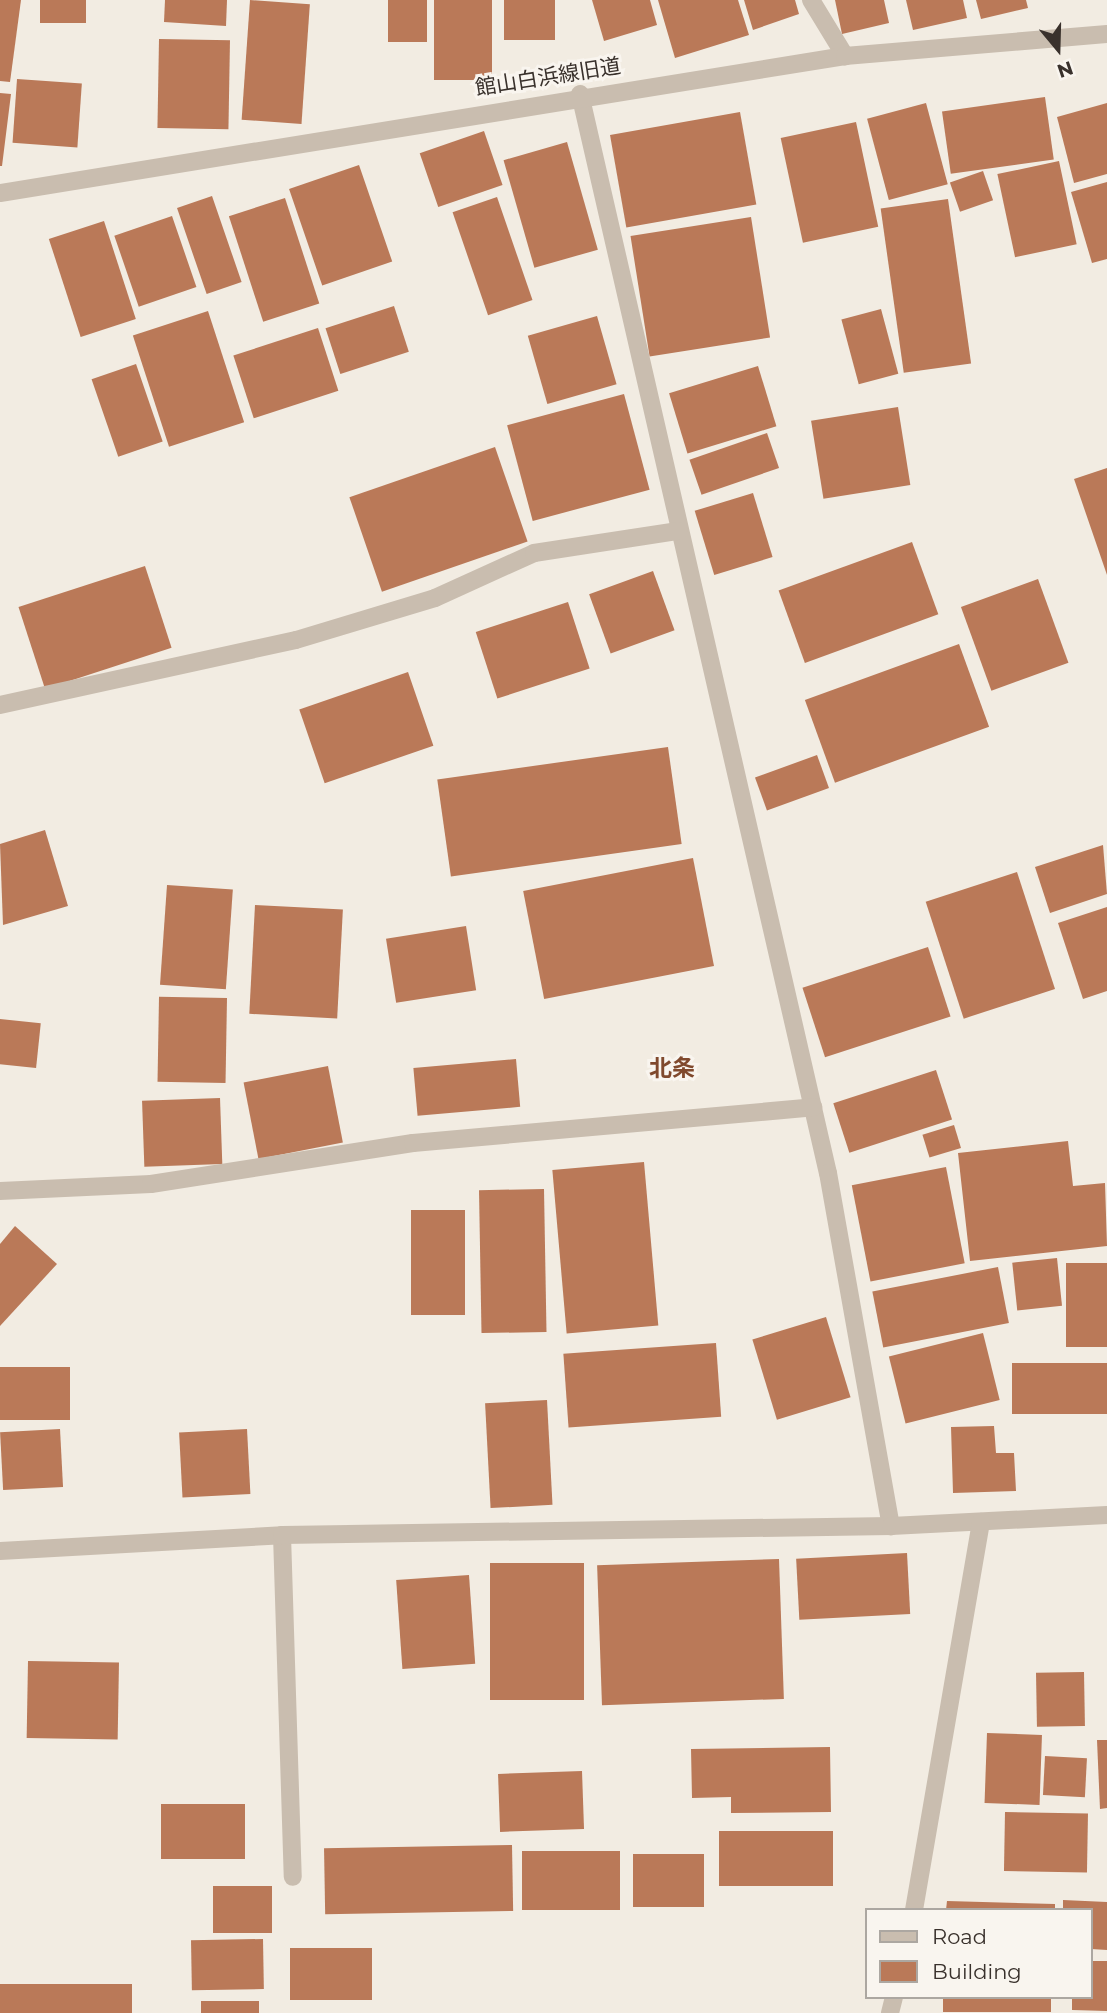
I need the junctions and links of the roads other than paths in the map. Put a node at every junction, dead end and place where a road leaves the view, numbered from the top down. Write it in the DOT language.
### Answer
graph roads {
  1 [pos="811,0"];
  2 [pos="1107,34"];
  3 [pos="845,56"];
  4 [pos="580,94"];
  5 [pos="0,192"];
  6 [pos="678,531"];
  7 [pos="0,705"];
  8 [pos="813,1107"];
  9 [pos="0,1191"];
  10 [pos="1107,1515"];
  11 [pos="981,1522"];
  12 [pos="891,1525"];
  13 [pos="282,1535"];
  14 [pos="0,1551"];
  15 [pos="293,1877"];
  16 [pos="914,1908"];
  1 -- 3 [label="street"];
  2 -- 3 [label="street, 館山白浜線旧道"];
  3 -- 4 [label="street, 館山白浜線旧道"];
  4 -- 5 [label="street, 館山白浜線旧道"];
  4 -- 6 [label="street"];
  6 -- 7 [label="street"];
  6 -- 8 [label="street"];
  8 -- 9 [label="street"];
  8 -- 12 [label="street"];
  10 -- 11 [label="street"];
  11 -- 12 [label="street"];
  11 -- 16 [label="street"];
  12 -- 13 [label="street"];
  13 -- 14 [label="street"];
  13 -- 15 [label="street"];
}
